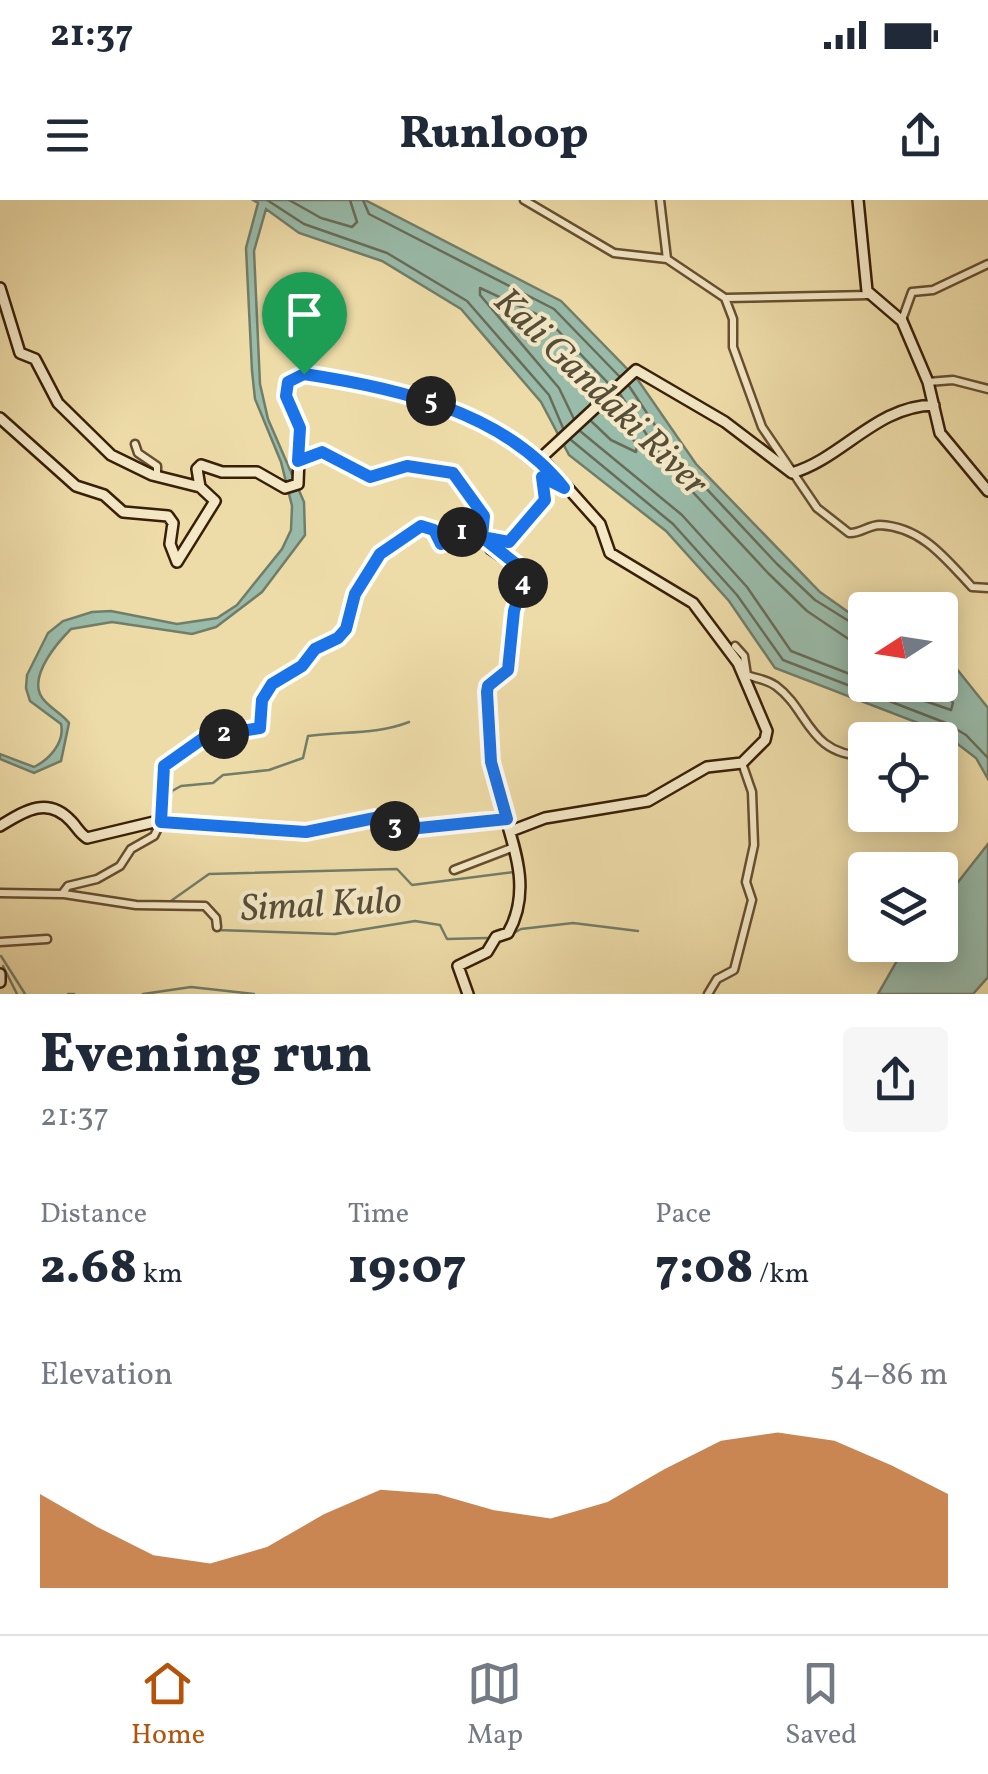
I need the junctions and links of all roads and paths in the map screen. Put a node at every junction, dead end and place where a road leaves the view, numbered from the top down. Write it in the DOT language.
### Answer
graph roads {
  1 [pos="524,200"];
  2 [pos="660,200"];
  3 [pos="858,200"];
  4 [pos="667,259"];
  5 [pos="988,264"];
  6 [pos="0,288"];
  7 [pos="870,295"];
  8 [pos="725,298"];
  9 [pos="902,322"];
  10 [pos="928,382"];
  11 [pos="988,389"];
  12 [pos="934,405"];
  13 [pos="0,418"];
  14 [pos="135,444"];
  15 [pos="541,458"];
  16 [pos="298,461"];
  17 [pos="792,473"];
  18 [pos="157,477"];
  19 [pos="200,487"];
  20 [pos="564,488"];
  21 [pos="988,491"];
  22 [pos="482,537"];
  23 [pos="988,588"];
  24 [pos="738,663"];
  25 [pos="848,754"];
  26 [pos="742,763"];
  27 [pos="507,819"];
  28 [pos="161,822"];
  29 [pos="0,826"];
  30 [pos="511,830"];
  31 [pos="516,847"];
  32 [pos="454,870"];
  33 [pos="65,891"];
  34 [pos="0,893"];
  35 [pos="215,919"];
  36 [pos="47,938"];
  37 [pos="0,942"];
  38 [pos="468,994"];
  39 [pos="708,994"];
  1 -- 4 [label="street"];
  2 -- 4 [label="street"];
  3 -- 7 [label="street"];
  4 -- 8 [label="street"];
  5 -- 9 [label="street"];
  6 -- 18 [label="street"];
  7 -- 8 [label="street"];
  7 -- 9 [label="street"];
  8 -- 17 [label="street"];
  9 -- 10 [label="street"];
  10 -- 11 [label="street"];
  10 -- 12 [label="street"];
  12 -- 17 [label="street"];
  12 -- 21 [label="street"];
  13 -- 19 [label="street"];
  14 -- 18 [label="street"];
  15 -- 16 [label="street"];
  15 -- 17 [label="street"];
  15 -- 20 [label="street"];
  16 -- 19 [label="street"];
  16 -- 22 [label="street"];
  17 -- 23 [label="street"];
  18 -- 19 [label="street"];
  20 -- 22 [label="street"];
  20 -- 24 [label="street"];
  22 -- 27 [label="street"];
  22 -- 28 [label="street"];
  24 -- 25 [label="street"];
  24 -- 26 [label="street"];
  26 -- 30 [label="street"];
  26 -- 39 [label="street"];
  27 -- 28 [label="street"];
  27 -- 30 [label="street"];
  28 -- 29 [label="street"];
  28 -- 33 [label="street"];
  30 -- 31 [label="street"];
  31 -- 32 [label="street"];
  31 -- 38 [label="street"];
  33 -- 34 [label="street"];
  33 -- 35 [label="street"];
  36 -- 37 [label="street"];
}
